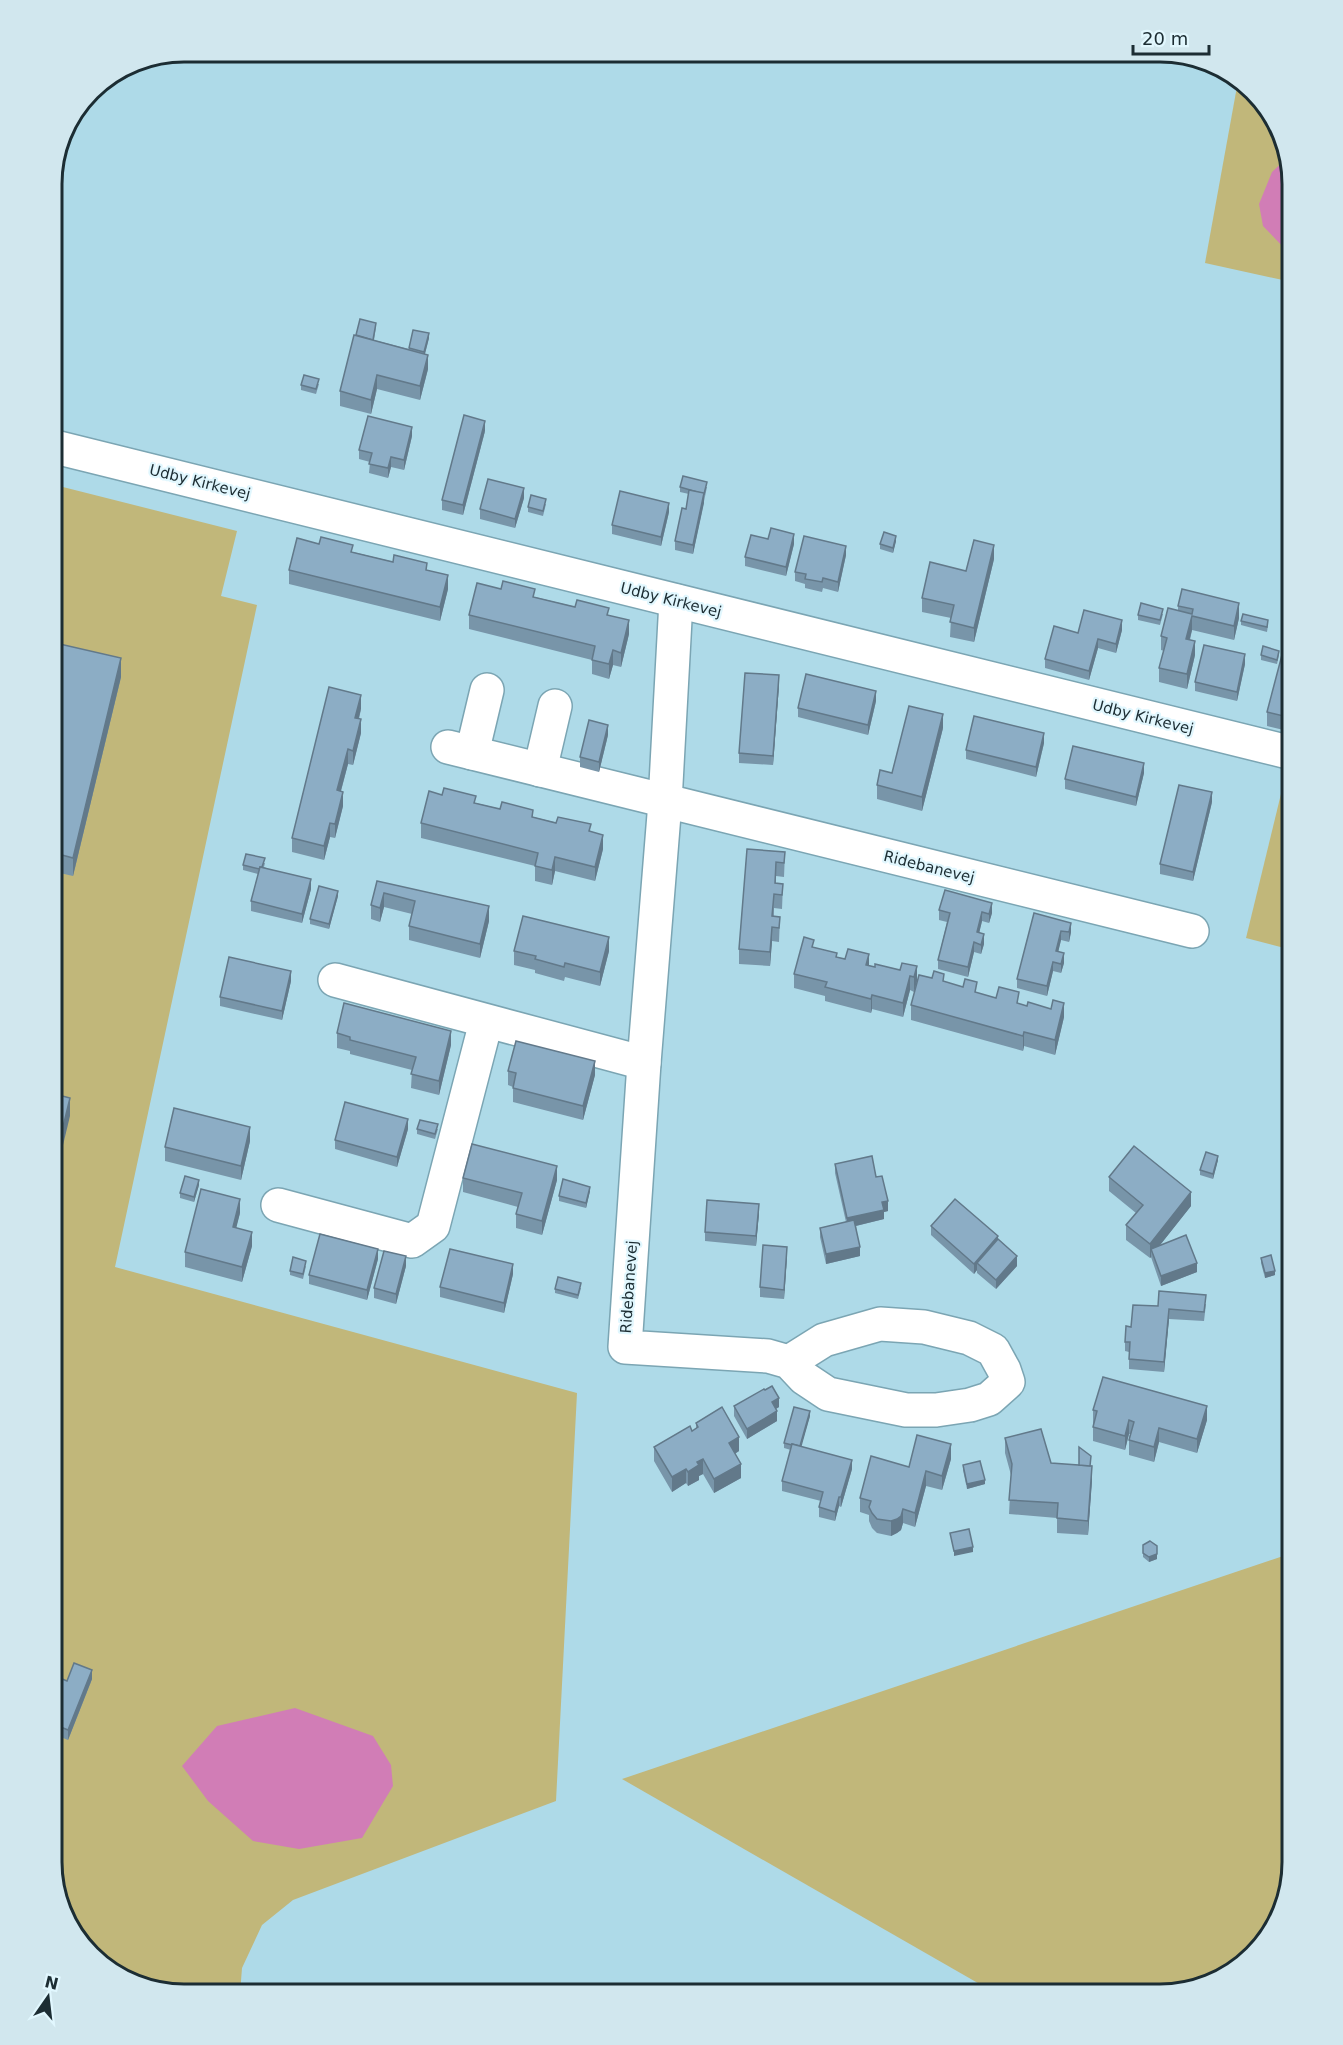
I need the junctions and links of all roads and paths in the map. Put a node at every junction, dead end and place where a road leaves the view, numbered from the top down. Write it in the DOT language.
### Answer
graph roads {
  1 [pos="62,449"];
  2 [pos="676,602"];
  3 [pos="487,690"];
  4 [pos="555,706"];
  5 [pos="1282,751"];
  6 [pos="540,770"];
  7 [pos="665,802"];
  8 [pos="1192,931"];
  9 [pos="336,980"];
  10 [pos="486,1022"];
  11 [pos="644,1063"];
  12 [pos="278,1204"];
  13 [pos="789,1362"];
  1 -- 2 [label="street, Udby Kirkevej"];
  2 -- 5 [label="street, Udby Kirkevej"];
  2 -- 7 [label="street, Ridebanevej"];
  3 -- 6 [label="street, Ridebanevej"];
  4 -- 6 [label="street"];
  6 -- 7 [label="street, Ridebanevej"];
  7 -- 8 [label="street, Ridebanevej"];
  7 -- 11 [label="street, Ridebanevej"];
  9 -- 10 [label="street"];
  10 -- 11 [label="street"];
  10 -- 12 [label="street"];
  11 -- 13 [label="street, Ridebanevej"];
  13 -- 13 [label="street"];
}
